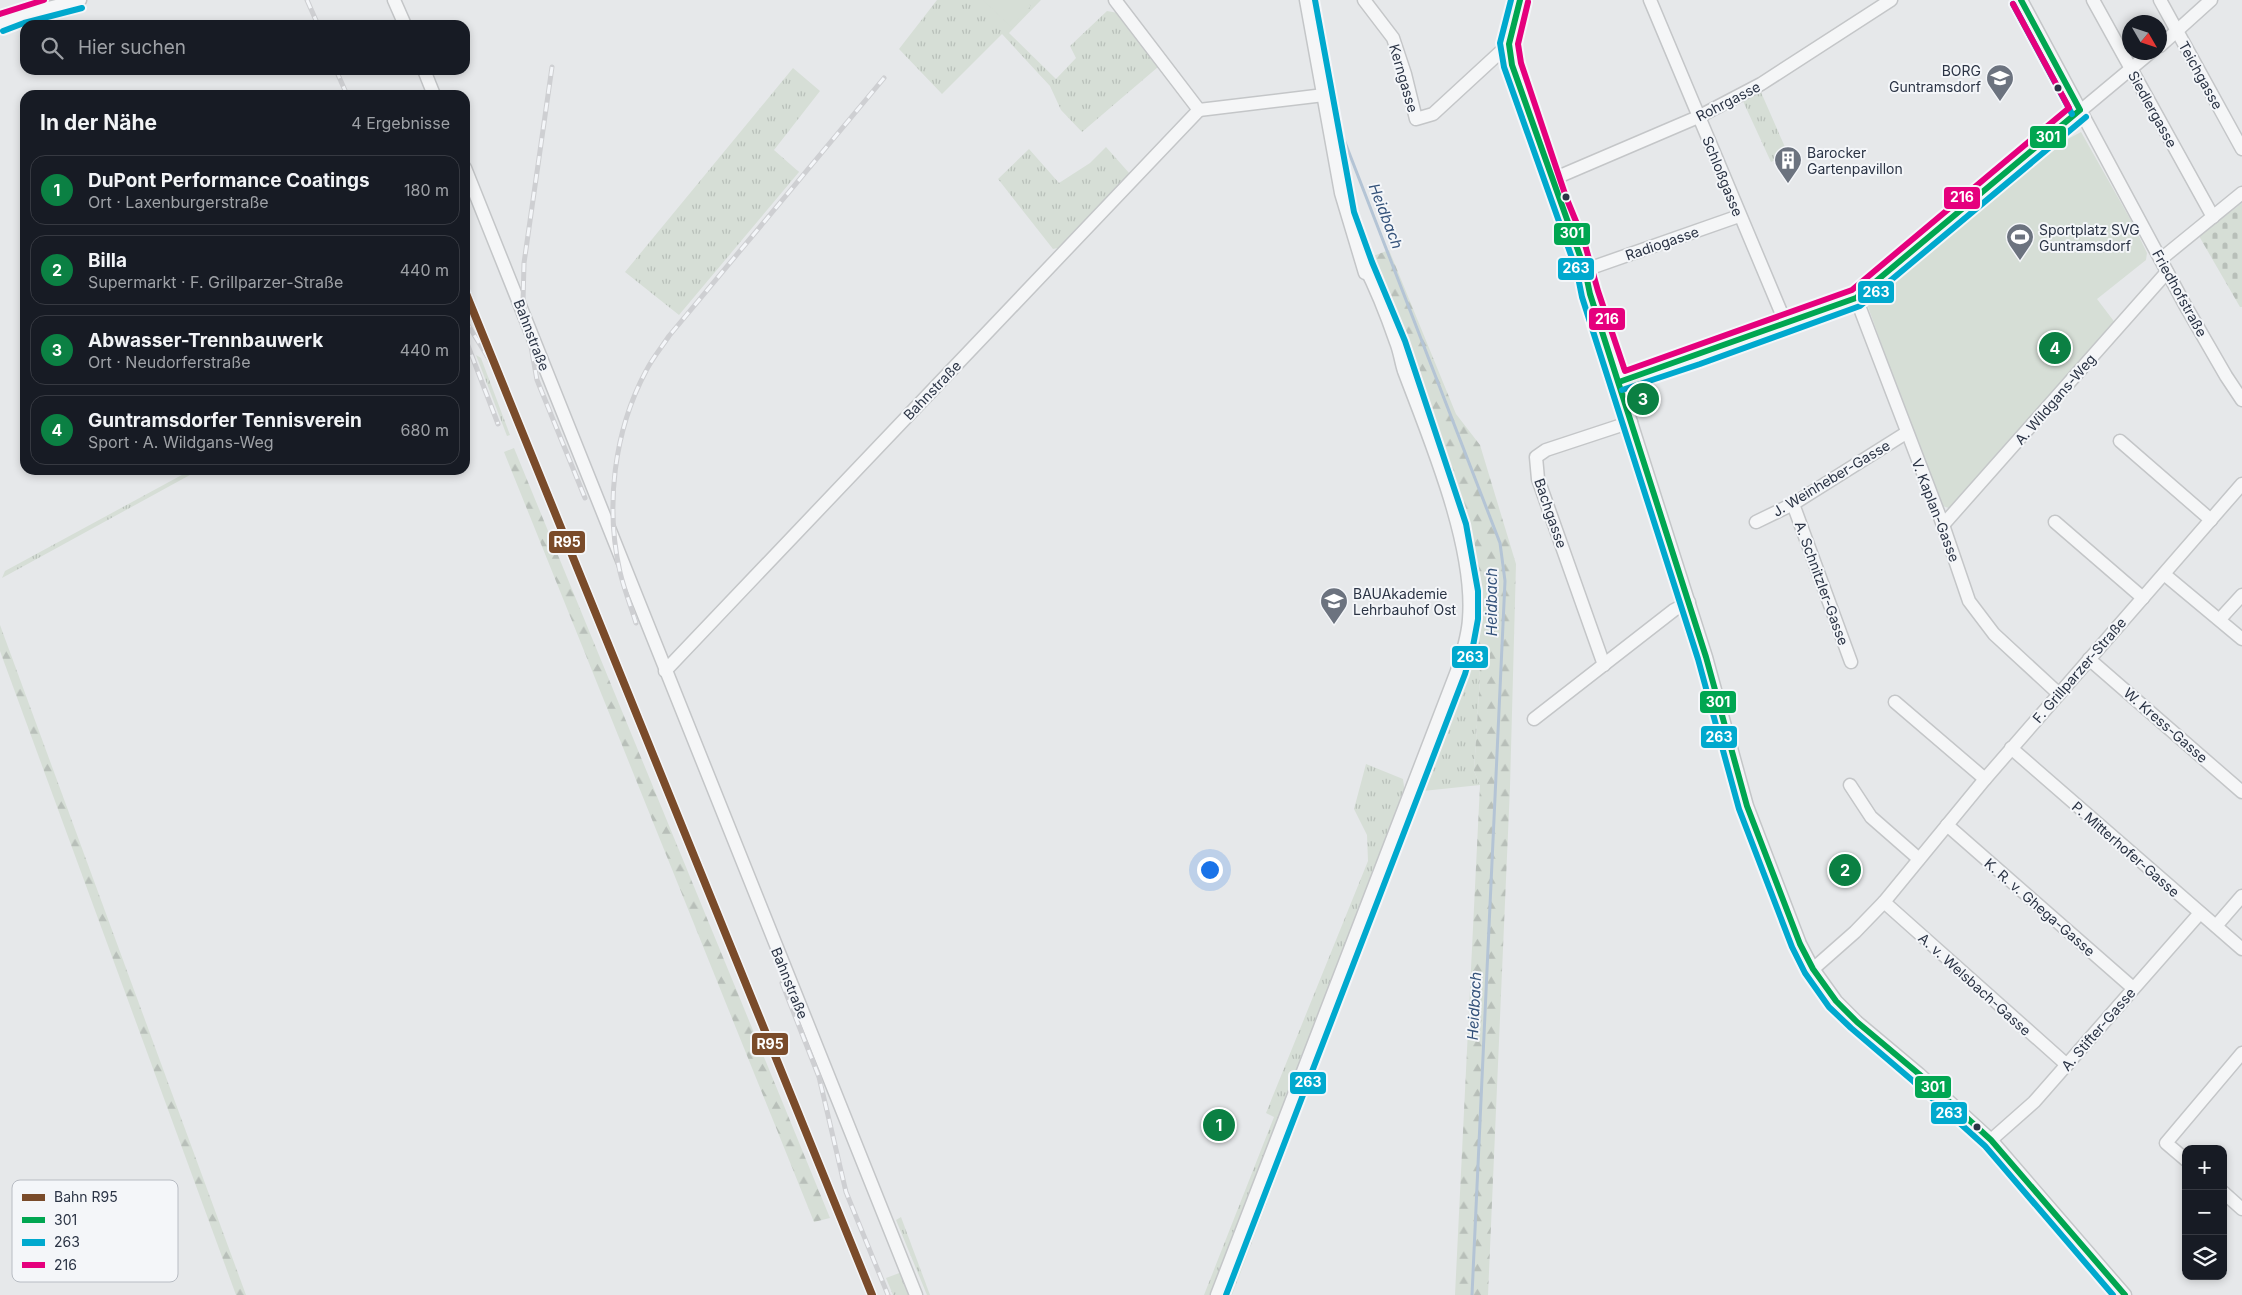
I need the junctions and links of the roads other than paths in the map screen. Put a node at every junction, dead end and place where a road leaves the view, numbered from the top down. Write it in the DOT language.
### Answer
graph roads {
  1 [pos="80,0"];
  2 [pos="394,0"];
  3 [pos="1115,0"];
  4 [pos="1306,0"];
  5 [pos="1364,0"];
  6 [pos="1520,0"];
  7 [pos="1650,0"];
  8 [pos="1891,0"];
  9 [pos="2020,0"];
  10 [pos="2093,0"];
  11 [pos="2160,0"];
  12 [pos="2211,0"];
  13 [pos="402,20"];
  14 [pos="0,23"];
  15 [pos="2177,31"];
  16 [pos="2167,40"];
  17 [pos="1509,44"];
  18 [pos="2142,60"];
  19 [pos="2131,70"];
  20 [pos="426,75"];
  21 [pos="432,90"];
  22 [pos="1324,95"];
  23 [pos="1199,110"];
  24 [pos="2080,110"];
  25 [pos="1698,117"];
  26 [pos="2242,149"];
  27 [pos="1552,179"];
  28 [pos="470,180"];
  29 [pos="2242,193"];
  30 [pos="1739,216"];
  31 [pos="2213,217"];
  32 [pos="2161,259"];
  33 [pos="1584,270"];
  34 [pos="2167,272"];
  35 [pos="1856,298"];
  36 [pos="1786,324"];
  37 [pos="1619,382"];
  38 [pos="2242,400"];
  39 [pos="1631,422"];
  40 [pos="1906,433"];
  41 [pos="2120,441"];
  42 [pos="2242,484"];
  43 [pos="1792,504"];
  44 [pos="2211,520"];
  45 [pos="1756,522"];
  46 [pos="2055,522"];
  47 [pos="1943,526"];
  48 [pos="2164,574"];
  49 [pos="2242,595"];
  50 [pos="2143,598"];
  51 [pos="1689,602"];
  52 [pos="2220,619"];
  53 [pos="2242,639"];
  54 [pos="2089,659"];
  55 [pos="1851,662"];
  56 [pos="1604,664"];
  57 [pos="665,671"];
  58 [pos="2059,694"];
  59 [pos="1895,702"];
  60 [pos="1534,719"];
  61 [pos="2011,748"];
  62 [pos="1985,779"];
  63 [pos="1850,786"];
  64 [pos="2242,792"];
  65 [pos="1947,825"];
  66 [pos="1919,859"];
  67 [pos="2242,896"];
  68 [pos="1884,902"];
  69 [pos="2200,913"];
  70 [pos="2216,926"];
  71 [pos="2242,949"];
  72 [pos="1814,969"];
  73 [pos="2133,988"];
  74 [pos="2242,1053"];
  75 [pos="2067,1065"];
  76 [pos="1991,1140"];
  77 [pos="2182,1157"];
  78 [pos="2227,1196"];
  79 [pos="2242,1209"];
  80 [pos="916,1295"];
  81 [pos="1217,1295"];
  82 [pos="2126,1295"];
  1 -- 14 [label="street"];
  2 -- 13 [label="street"];
  3 -- 23 [label="street"];
  4 -- 22 [label="street"];
  5 -- 17 [label="street, Kerngasse"];
  6 -- 17 [label="street"];
  7 -- 25 [label="street, Schloßgasse"];
  8 -- 25 [label="street, Rohrgasse"];
  9 -- 24 [label="street, Friedhofstraße"];
  10 -- 19 [label="street, Siedlergasse"];
  11 -- 15 [label="street, Teichgasse"];
  12 -- 15 [label="street"];
  15 -- 16 [label="street"];
  15 -- 26 [label="street, Teichgasse"];
  17 -- 27 [label="street"];
  18 -- 19 [label="street"];
  19 -- 24 [label="street"];
  19 -- 31 [label="street, Siedlergasse"];
  20 -- 21 [label="street"];
  22 -- 23 [label="street"];
  22 -- 81 [label="street"];
  23 -- 57 [label="street, Bahnstraße"];
  24 -- 32 [label="street, Friedhofstraße"];
  24 -- 35 [label="street"];
  25 -- 27 [label="street, Rohrgasse"];
  25 -- 30 [label="street, Schloßgasse"];
  27 -- 33 [label="street"];
  28 -- 57 [label="street, Bahnstraße"];
  29 -- 31 [label="street"];
  30 -- 33 [label="street, Radiogasse"];
  30 -- 36 [label="street, Schloßgasse"];
  31 -- 32 [label="street"];
  32 -- 34 [label="street, Friedhofstraße"];
  33 -- 37 [label="street"];
  34 -- 38 [label="street, Friedhofstraße"];
  34 -- 47 [label="street, A. Wildgans-Weg"];
  35 -- 36 [label="street"];
  35 -- 40 [label="street, V. Kaplan-Gasse"];
  36 -- 37 [label="street"];
  37 -- 39 [label="street"];
  39 -- 51 [label="street"];
  39 -- 56 [label="street, Bachgasse"];
  40 -- 43 [label="street, J. Weinheber-Gasse"];
  40 -- 47 [label="street, V. Kaplan-Gasse"];
  41 -- 44 [label="street"];
  42 -- 44 [label="street, F. Grillparzer-Straße"];
  43 -- 45 [label="street, J. Weinheber-Gasse"];
  43 -- 55 [label="street, A. Schnitzler-Gasse"];
  44 -- 48 [label="street, F. Grillparzer-Straße"];
  46 -- 50 [label="street"];
  47 -- 58 [label="street, V. Kaplan-Gasse"];
  48 -- 50 [label="street, F. Grillparzer-Straße"];
  48 -- 52 [label="street"];
  49 -- 52 [label="street"];
  50 -- 54 [label="street, F. Grillparzer-Straße"];
  51 -- 56 [label="street"];
  51 -- 72 [label="street"];
  52 -- 53 [label="street"];
  54 -- 58 [label="street, F. Grillparzer-Straße"];
  54 -- 64 [label="street, W. Kress-Gasse"];
  56 -- 60 [label="street"];
  57 -- 80 [label="street, Bahnstraße"];
  58 -- 61 [label="street, F. Grillparzer-Straße"];
  59 -- 62 [label="street"];
  61 -- 62 [label="street, F. Grillparzer-Straße"];
  61 -- 69 [label="street, P. Mitterhofer-Gasse"];
  62 -- 65 [label="street, F. Grillparzer-Straße"];
  63 -- 66 [label="street"];
  65 -- 66 [label="street, F. Grillparzer-Straße"];
  65 -- 73 [label="street, K. R. v. Ghega-Gasse"];
  66 -- 68 [label="street, F. Grillparzer-Straße"];
  67 -- 70 [label="street"];
  68 -- 72 [label="street, F. Grillparzer-Straße"];
  68 -- 75 [label="street, A. v. Welsbach-Gasse"];
  69 -- 70 [label="street, P. Mitterhofer-Gasse"];
  69 -- 73 [label="street, A. Stifter-Gasse"];
  70 -- 71 [label="street, P. Mitterhofer-Gasse"];
  72 -- 76 [label="street"];
  73 -- 75 [label="street, A. Stifter-Gasse"];
  74 -- 77 [label="street"];
  75 -- 76 [label="street, A. Stifter-Gasse"];
  76 -- 82 [label="street"];
  78 -- 79 [label="street"];
}
